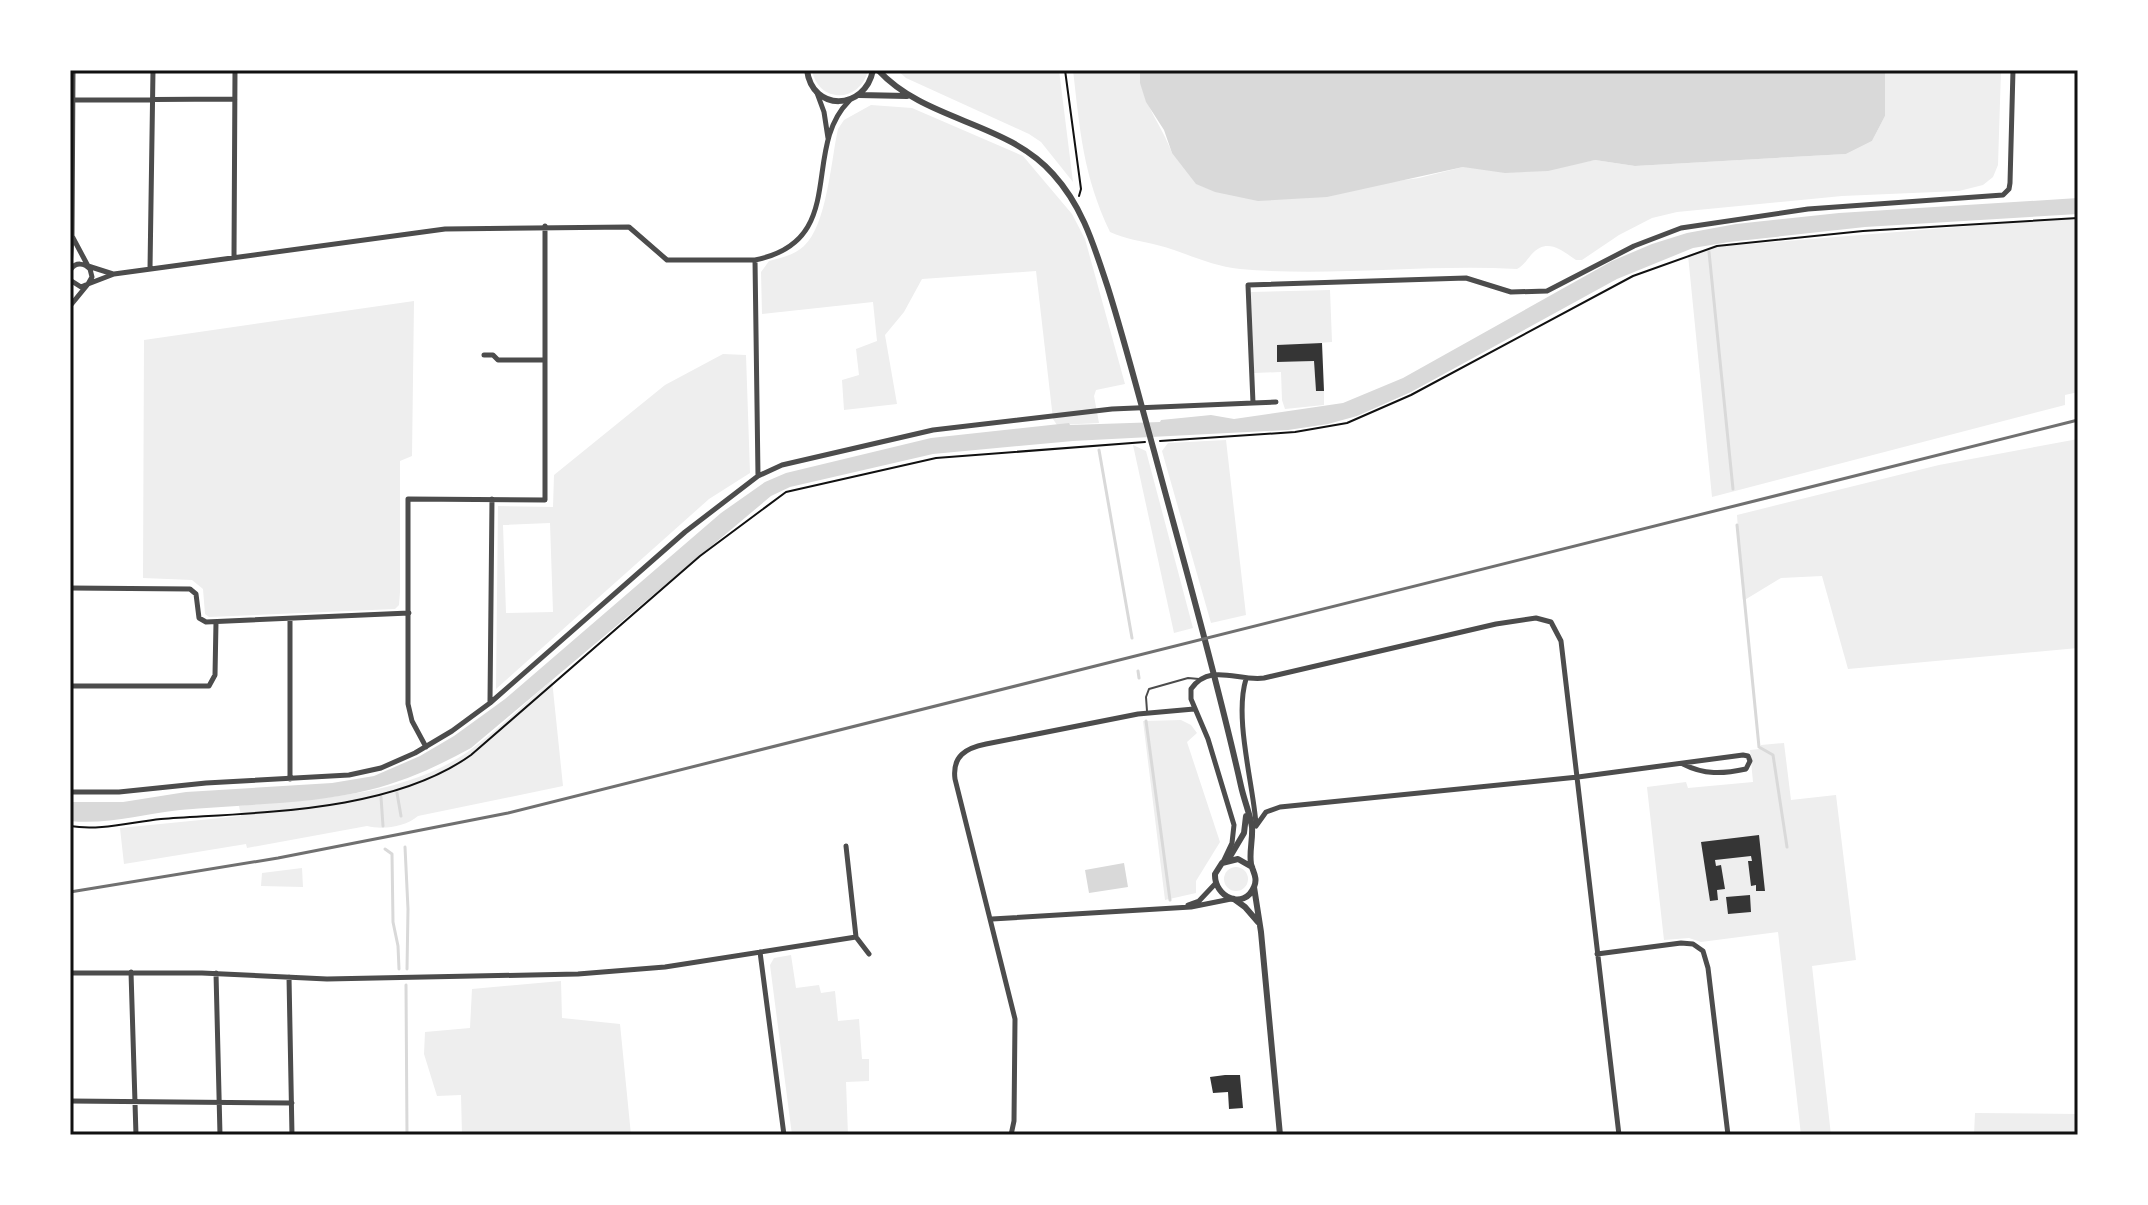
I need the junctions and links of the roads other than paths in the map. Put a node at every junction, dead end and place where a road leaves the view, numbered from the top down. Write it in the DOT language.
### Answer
graph roads {
  1 [pos="73,70"];
  2 [pos="153,70"];
  3 [pos="235,70"];
  4 [pos="807,70"];
  5 [pos="875,70"];
  6 [pos="2013,70"];
  7 [pos="817,93"];
  8 [pos="859,95"];
  9 [pos="907,96"];
  10 [pos="153,99"];
  11 [pos="235,99"];
  12 [pos="73,100"];
  13 [pos="849,100"];
  14 [pos="829,141"];
  15 [pos="545,226"];
  16 [pos="72,236"];
  17 [pos="234,257"];
  18 [pos="755,260"];
  19 [pos="88,266"];
  20 [pos="70,268"];
  21 [pos="150,269"];
  22 [pos="114,274"];
  23 [pos="70,280"];
  24 [pos="88,284"];
  25 [pos="70,307"];
  26 [pos="70,323"];
  27 [pos="484,355"];
  28 [pos="545,360"];
  29 [pos="1276,402"];
  30 [pos="1253,403"];
  31 [pos="758,476"];
  32 [pos="492,499"];
  33 [pos="70,588"];
  34 [pos="409,613"];
  35 [pos="290,619"];
  36 [pos="216,622"];
  37 [pos="1200,679"];
  38 [pos="1246,679"];
  39 [pos="70,686"];
  40 [pos="490,703"];
  41 [pos="1194,709"];
  42 [pos="1147,713"];
  43 [pos="426,747"];
  44 [pos="1683,764"];
  45 [pos="1578,777"];
  46 [pos="290,779"];
  47 [pos="70,792"];
  48 [pos="1246,808"];
  49 [pos="1256,826"];
  50 [pos="1252,843"];
  51 [pos="846,846"];
  52 [pos="1225,862"];
  53 [pos="1252,867"];
  54 [pos="1215,884"];
  55 [pos="1254,887"];
  56 [pos="1233,899"];
  57 [pos="1180,908"];
  58 [pos="992,919"];
  59 [pos="1259,925"];
  60 [pos="856,937"];
  61 [pos="760,952"];
  62 [pos="869,954"];
  63 [pos="1597,954"];
  64 [pos="131,972"];
  65 [pos="70,973"];
  66 [pos="216,973"];
  67 [pos="289,977"];
  68 [pos="70,1101"];
  69 [pos="135,1102"];
  70 [pos="219,1103"];
  71 [pos="292,1103"];
  72 [pos="136,1135"];
  73 [pos="220,1135"];
  74 [pos="292,1135"];
  75 [pos="784,1135"];
  76 [pos="1012,1135"];
  77 [pos="1280,1135"];
  78 [pos="1619,1135"];
  79 [pos="1728,1135"];
  1 -- 12 [label="street"];
  2 -- 10 [label="street"];
  3 -- 11 [label="street"];
  4 -- 7 [label="street"];
  5 -- 8 [label="street"];
  5 -- 9 [label="street"];
  6 -- 30 [label="street"];
  7 -- 13 [label="street"];
  7 -- 14 [label="street"];
  8 -- 9 [label="street"];
  8 -- 13 [label="street"];
  9 -- 48 [label="street"];
  10 -- 11 [label="street"];
  10 -- 12 [label="street"];
  10 -- 21 [label="street"];
  11 -- 17 [label="street"];
  12 -- 16 [label="street"];
  13 -- 14 [label="street"];
  14 -- 18 [label="street"];
  15 -- 17 [label="street"];
  15 -- 18 [label="street"];
  15 -- 28 [label="street"];
  16 -- 19 [label="street"];
  16 -- 20 [label="street"];
  17 -- 21 [label="street"];
  18 -- 31 [label="street"];
  19 -- 20 [label="street"];
  19 -- 22 [label="street"];
  19 -- 24 [label="street"];
  21 -- 22 [label="street"];
  22 -- 24 [label="street"];
  23 -- 24 [label="street"];
  24 -- 25 [label="street"];
  25 -- 26 [label="street"];
  27 -- 28 [label="street"];
  28 -- 32 [label="street"];
  29 -- 30 [label="street"];
  30 -- 31 [label="street"];
  31 -- 40 [label="street"];
  32 -- 34 [label="street"];
  32 -- 40 [label="street"];
  33 -- 36 [label="street"];
  34 -- 35 [label="street"];
  34 -- 43 [label="street"];
  35 -- 36 [label="street"];
  35 -- 46 [label="street"];
  36 -- 39 [label="street"];
  37 -- 38 [label="street"];
  37 -- 41 [label="street"];
  37 -- 42 [label="lane"];
  38 -- 45 [label="street"];
  38 -- 49 [label="street"];
  40 -- 43 [label="street"];
  41 -- 42 [label="street"];
  41 -- 52 [label="street"];
  42 -- 58 [label="street"];
  43 -- 46 [label="street"];
  44 -- 44 [label="street"];
  44 -- 45 [label="street"];
  45 -- 49 [label="street"];
  45 -- 63 [label="street"];
  46 -- 47 [label="street"];
  48 -- 50 [label="street"];
  48 -- 52 [label="street"];
  49 -- 50 [label="street"];
  50 -- 53 [label="street"];
  51 -- 60 [label="street"];
  52 -- 53 [label="street"];
  52 -- 54 [label="street"];
  53 -- 55 [label="street"];
  54 -- 56 [label="street"];
  54 -- 57 [label="street"];
  55 -- 56 [label="street"];
  55 -- 59 [label="street"];
  56 -- 57 [label="street"];
  56 -- 59 [label="street"];
  57 -- 58 [label="street"];
  58 -- 76 [label="street"];
  59 -- 77 [label="street"];
  60 -- 61 [label="street"];
  60 -- 62 [label="street"];
  61 -- 67 [label="street"];
  61 -- 75 [label="street"];
  63 -- 78 [label="street"];
  63 -- 79 [label="street"];
  64 -- 65 [label="street"];
  64 -- 66 [label="street"];
  64 -- 69 [label="street"];
  66 -- 67 [label="street"];
  66 -- 70 [label="street"];
  67 -- 71 [label="street"];
  68 -- 69 [label="street"];
  69 -- 70 [label="street"];
  69 -- 72 [label="street"];
  70 -- 71 [label="street"];
  70 -- 73 [label="street"];
  71 -- 74 [label="street"];
}
